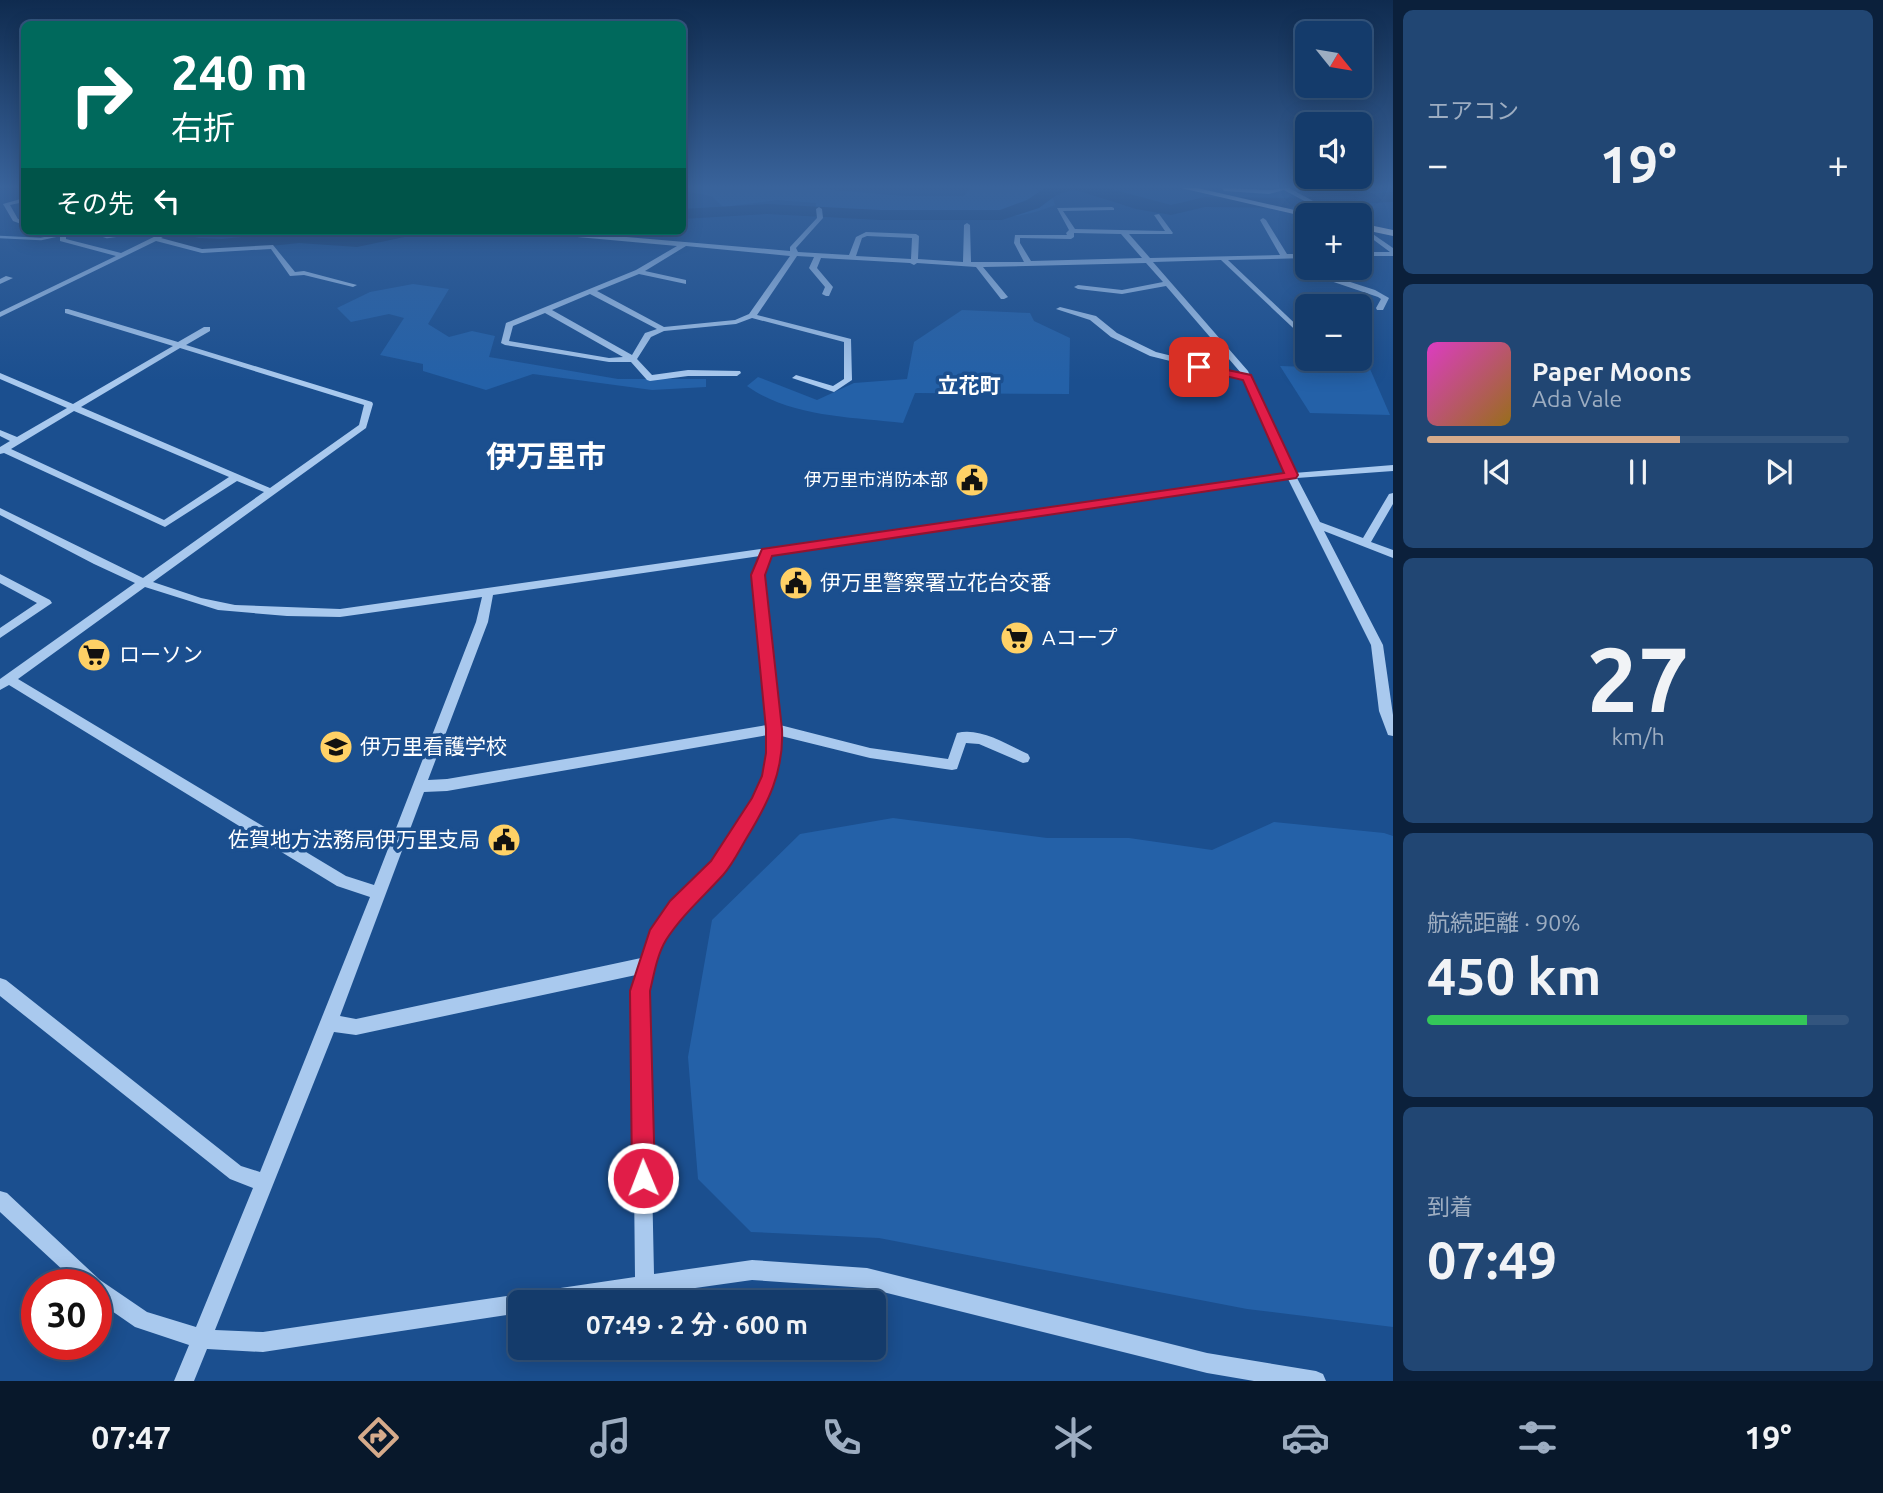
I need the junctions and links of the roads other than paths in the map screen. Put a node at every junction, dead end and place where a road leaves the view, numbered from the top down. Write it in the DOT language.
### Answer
graph roads {
  1 [pos="112,252"];
  2 [pos="127,252"];
  3 [pos="277,252"];
  4 [pos="671,252"];
  5 [pos="778,252"];
  6 [pos="854,252"];
  7 [pos="914,252"];
  8 [pos="967,252"];
  9 [pos="1023,252"];
  10 [pos="1141,252"];
  11 [pos="1283,252"];
  12 [pos="795,254"];
  13 [pos="122,255"];
  14 [pos="818,256"];
  15 [pos="1286,257"];
  16 [pos="1295,257"];
  17 [pos="852,258"];
  18 [pos="1224,260"];
  19 [pos="1149,261"];
  20 [pos="914,263"];
  21 [pos="1030,264"];
  22 [pos="967,265"];
  23 [pos="978,265"];
  24 [pos="639,272"];
  25 [pos="9,278"];
  26 [pos="1334,280"];
  27 [pos="0,282"];
  28 [pos="683,282"];
  29 [pos="1168,283"];
  30 [pos="353,285"];
  31 [pos="1078,287"];
  32 [pos="591,291"];
  33 [pos="826,294"];
  34 [pos="1004,297"];
  35 [pos="1380,308"];
  36 [pos="1060,309"];
  37 [pos="546,310"];
  38 [pos="68,311"];
  39 [pos="0,315"];
  40 [pos="752,316"];
  41 [pos="1295,328"];
  42 [pos="207,329"];
  43 [pos="663,329"];
  44 [pos="177,348"];
  45 [pos="633,359"];
  46 [pos="737,373"];
  47 [pos="0,376"];
  48 [pos="1247,377"];
  49 [pos="796,378"];
  50 [pos="76,409"];
  51 [pos="0,433"];
  52 [pos="18,441"];
  53 [pos="2,450"];
  54 [pos="1393,468"];
  55 [pos="1292,475"];
  56 [pos="236,477"];
  57 [pos="272,492"];
  58 [pos="1393,496"];
  59 [pos="0,511"];
  60 [pos="1318,525"];
  61 [pos="1366,543"];
  62 [pos="767,552"];
  63 [pos="1393,554"];
  64 [pos="0,578"];
  65 [pos="144,583"];
  66 [pos="488,592"];
  67 [pos="0,634"];
  68 [pos="4,682"];
  69 [pos="1389,717"];
  70 [pos="774,729"];
  71 [pos="1393,731"];
  72 [pos="1023,758"];
  73 [pos="419,786"];
  74 [pos="379,893"];
  75 [pos="646,965"];
  76 [pos="0,986"];
  77 [pos="329,1023"];
  78 [pos="265,1183"];
  79 [pos="0,1200"];
  80 [pos="76,1269"];
  81 [pos="645,1284"];
  82 [pos="606,1290"];
  83 [pos="112,1299"];
  84 [pos="508,1305"];
  85 [pos="202,1339"];
  86 [pos="184,1381"];
  87 [pos="1316,1381"];
  1 -- 13 [label="street"];
  2 -- 13 [label="street"];
  3 -- 30 [label="street"];
  4 -- 24 [label="street"];
  5 -- 12 [label="street"];
  6 -- 17 [label="street"];
  7 -- 20 [label="street"];
  8 -- 22 [label="street"];
  9 -- 21 [label="street"];
  10 -- 19 [label="street"];
  11 -- 15 [label="street"];
  12 -- 14 [label="street"];
  12 -- 40 [label="street"];
  13 -- 39 [label="street"];
  14 -- 17 [label="street"];
  14 -- 33 [label="street"];
  15 -- 16 [label="street"];
  15 -- 18 [label="street"];
  17 -- 20 [label="street"];
  18 -- 19 [label="street"];
  18 -- 41 [label="street"];
  19 -- 21 [label="street"];
  19 -- 29 [label="street"];
  20 -- 22 [label="street"];
  21 -- 23 [label="street"];
  22 -- 23 [label="street"];
  23 -- 34 [label="street"];
  24 -- 28 [label="street"];
  24 -- 32 [label="street"];
  25 -- 27 [label="street"];
  26 -- 35 [label="street"];
  29 -- 31 [label="street"];
  29 -- 48 [label="street"];
  32 -- 37 [label="street"];
  32 -- 43 [label="street"];
  36 -- 48 [label="street"];
  37 -- 45 [label="street"];
  37 -- 45 [label="street"];
  38 -- 44 [label="street"];
  40 -- 43 [label="street"];
  40 -- 49 [label="street"];
  42 -- 44 [label="street"];
  43 -- 45 [label="street"];
  44 -- 50 [label="street"];
  44 -- 57 [label="street"];
  45 -- 46 [label="street"];
  47 -- 50 [label="street"];
  48 -- 55 [label="street"];
  50 -- 52 [label="street"];
  50 -- 56 [label="street"];
  51 -- 52 [label="street"];
  52 -- 53 [label="street"];
  53 -- 56 [label="street"];
  54 -- 55 [label="street"];
  55 -- 60 [label="street"];
  55 -- 62 [label="street"];
  56 -- 57 [label="street"];
  57 -- 65 [label="street"];
  58 -- 61 [label="street"];
  59 -- 65 [label="street"];
  60 -- 61 [label="street"];
  60 -- 69 [label="street"];
  61 -- 63 [label="street"];
  62 -- 66 [label="street"];
  62 -- 70 [label="street"];
  64 -- 67 [label="street"];
  65 -- 66 [label="street"];
  65 -- 68 [label="street"];
  66 -- 73 [label="street"];
  68 -- 74 [label="street"];
  69 -- 71 [label="street"];
  70 -- 72 [label="street"];
  70 -- 73 [label="street"];
  70 -- 75 [label="street"];
  73 -- 74 [label="street"];
  74 -- 77 [label="street"];
  75 -- 77 [label="street"];
  75 -- 81 [label="street"];
  76 -- 78 [label="street"];
  77 -- 78 [label="street"];
  78 -- 85 [label="street"];
  79 -- 80 [label="street"];
  81 -- 82 [label="street"];
  81 -- 87 [label="street"];
  83 -- 85 [label="street"];
  84 -- 85 [label="street"];
  85 -- 86 [label="street"];
}
